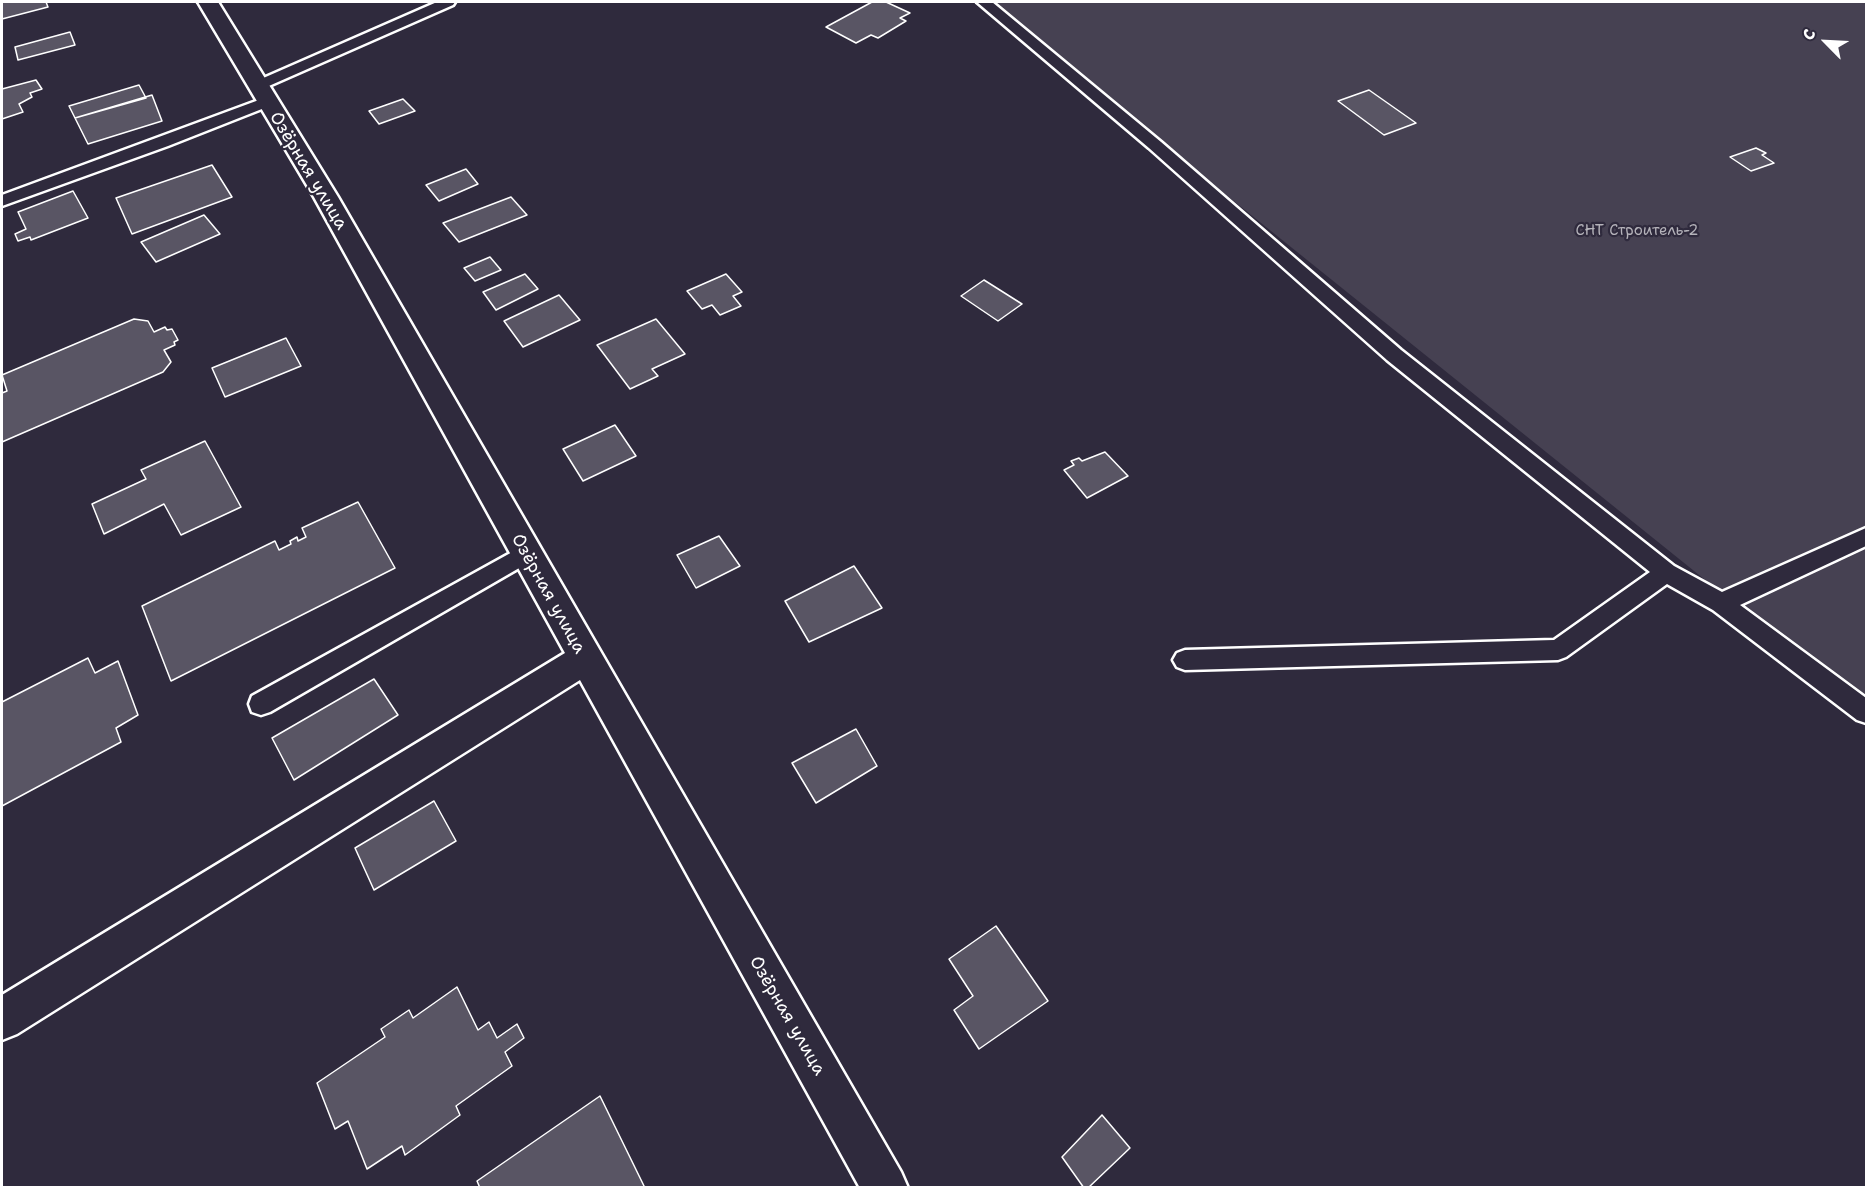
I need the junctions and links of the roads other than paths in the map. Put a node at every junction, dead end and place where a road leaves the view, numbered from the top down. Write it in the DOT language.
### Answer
graph roads {
  1 [pos="208,2"];
  2 [pos="448,2"];
  3 [pos="984,2"];
  4 [pos="262,94"];
  5 [pos="2,201"];
  6 [pos="1866,537"];
  7 [pos="525,554"];
  8 [pos="1666,572"];
  9 [pos="1721,603"];
  10 [pos="585,659"];
  11 [pos="1185,660"];
  12 [pos="261,704"];
  13 [pos="1866,712"];
  14 [pos="2,1018"];
  15 [pos="885,1188"];
  1 -- 4 [label="street, Озёрная улица"];
  2 -- 4 [label="lane"];
  3 -- 8 [label="lane"];
  4 -- 5 [label="lane"];
  4 -- 7 [label="street, Озёрная улица"];
  6 -- 9 [label="lane"];
  7 -- 10 [label="street, Озёрная улица"];
  7 -- 12 [label="lane"];
  8 -- 9 [label="lane"];
  8 -- 11 [label="lane"];
  9 -- 13 [label="lane"];
  10 -- 14 [label="street"];
  10 -- 15 [label="street, Озёрная улица"];
}
